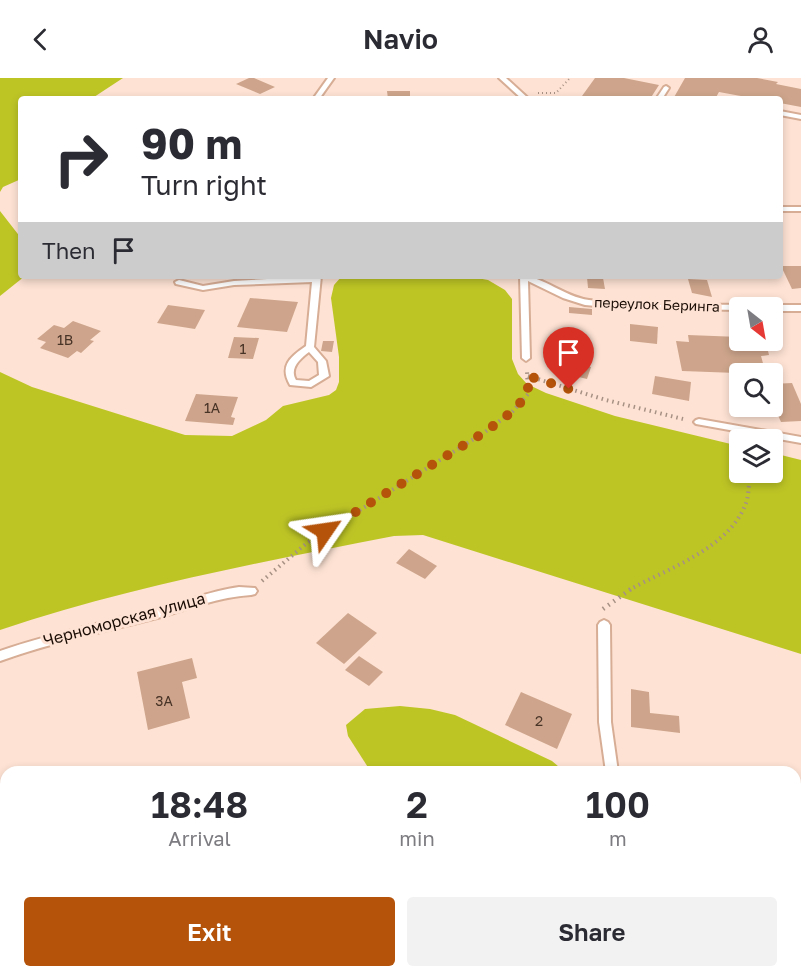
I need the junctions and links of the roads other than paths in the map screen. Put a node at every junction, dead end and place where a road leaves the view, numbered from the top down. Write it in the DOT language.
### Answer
graph roads {
  1 [pos="331,78"];
  2 [pos="502,78"];
  3 [pos="666,88"];
  4 [pos="522,95"];
  5 [pos="318,96"];
  6 [pos="661,96"];
  7 [pos="783,113"];
  8 [pos="801,117"];
  9 [pos="783,209"];
  10 [pos="801,209"];
  11 [pos="289,279"];
  12 [pos="317,279"];
  13 [pos="524,279"];
  14 [pos="530,279"];
  15 [pos="179,282"];
  16 [pos="729,307"];
  17 [pos="783,308"];
  18 [pos="801,308"];
  19 [pos="310,347"];
  20 [pos="526,358"];
  21 [pos="699,422"];
  22 [pos="801,440"];
  23 [pos="251,591"];
  24 [pos="604,625"];
  25 [pos="0,656"];
  26 [pos="611,766"];
  1 -- 5 [label="lane"];
  2 -- 4 [label="lane"];
  3 -- 6 [label="lane"];
  7 -- 8 [label="lane"];
  9 -- 10 [label="lane"];
  11 -- 15 [label="lane"];
  12 -- 19 [label="lane"];
  13 -- 20 [label="lane"];
  14 -- 16 [label="lane, переулок Беринга"];
  17 -- 18 [label="lane"];
  21 -- 22 [label="lane"];
  23 -- 25 [label="lane, Черноморская улица"];
  24 -- 26 [label="lane"];
}
